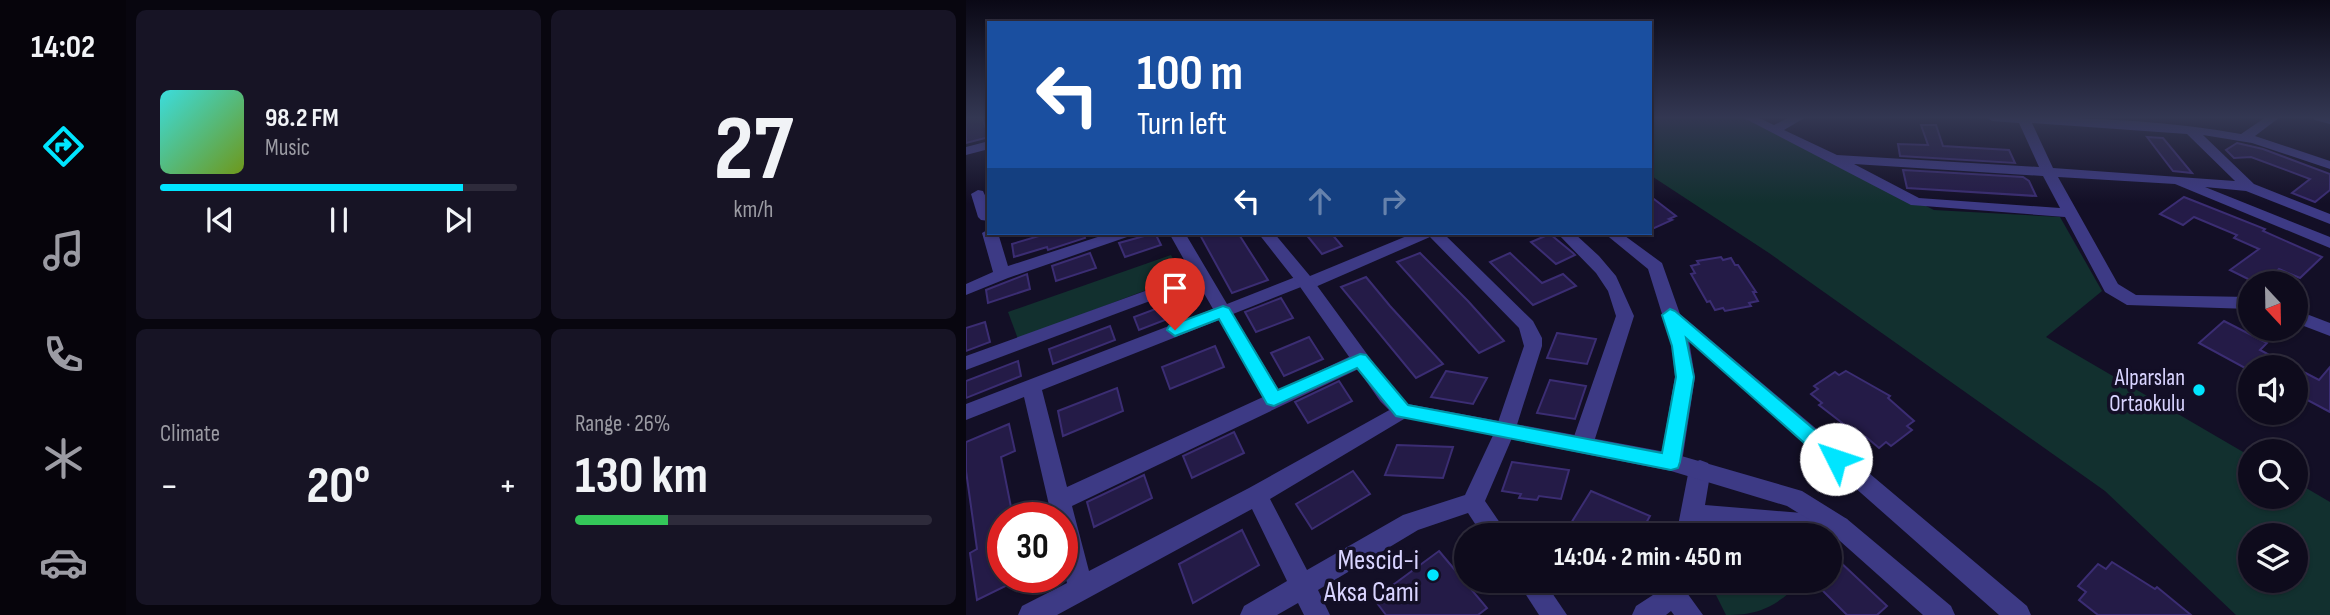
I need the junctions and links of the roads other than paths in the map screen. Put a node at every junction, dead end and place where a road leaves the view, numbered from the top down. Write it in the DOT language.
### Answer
graph roads {
  1 [pos="986,146"];
  2 [pos="1806,146"];
  3 [pos="2036,146"];
  4 [pos="2206,146"];
  5 [pos="2271,146"];
  6 [pos="966,150"];
  7 [pos="1834,159"];
  8 [pos="2330,165"];
  9 [pos="2047,170"];
  10 [pos="2177,180"];
  11 [pos="2249,187"];
  12 [pos="978,194"];
  13 [pos="2070,213"];
  14 [pos="2330,219"];
  15 [pos="987,220"];
  16 [pos="991,235"];
  17 [pos="1119,235"];
  18 [pos="1178,235"];
  19 [pos="1268,235"];
  20 [pos="1422,235"];
  21 [pos="1436,235"];
  22 [pos="1567,235"];
  23 [pos="1615,235"];
  24 [pos="2330,243"];
  25 [pos="1002,274"];
  26 [pos="1202,276"];
  27 [pos="1306,282"];
  28 [pos="966,290"];
  29 [pos="2238,303"];
  30 [pos="1223,312"];
  31 [pos="1670,315"];
  32 [pos="2308,319"];
  33 [pos="2327,324"];
  34 [pos="1360,360"];
  35 [pos="966,363"];
  36 [pos="1031,386"];
  37 [pos="1274,399"];
  38 [pos="1402,411"];
  39 [pos="966,412"];
  40 [pos="1505,431"];
  41 [pos="1582,445"];
  42 [pos="1671,462"];
  43 [pos="1700,469"];
  44 [pos="1257,495"];
  45 [pos="1059,501"];
  46 [pos="1473,502"];
  47 [pos="1488,523"];
  48 [pos="1691,523"];
  49 [pos="1834,523"];
  50 [pos="1842,529"];
  51 [pos="1302,586"];
  52 [pos="1081,590"];
  53 [pos="1538,593"];
  54 [pos="1669,593"];
  55 [pos="1678,593"];
  56 [pos="1031,615"];
  57 [pos="1253,615"];
  58 [pos="1318,615"];
  59 [pos="1554,615"];
  60 [pos="1645,615"];
  61 [pos="1690,615"];
  62 [pos="1942,615"];
  63 [pos="2018,615"];
  1 -- 6 [label="street"];
  2 -- 7 [label="street"];
  3 -- 9 [label="street"];
  4 -- 11 [label="street"];
  5 -- 8 [label="street"];
  7 -- 9 [label="street"];
  7 -- 13 [label="street"];
  9 -- 10 [label="street"];
  9 -- 13 [label="street"];
  10 -- 11 [label="street"];
  10 -- 24 [label="street"];
  11 -- 14 [label="street"];
  12 -- 15 [label="street"];
  13 -- 29 [label="street"];
  16 -- 25 [label="street"];
  17 -- 25 [label="street"];
  18 -- 26 [label="street"];
  19 -- 27 [label="street"];
  20 -- 27 [label="street"];
  21 -- 40 [label="street"];
  22 -- 41 [label="street"];
  23 -- 31 [label="street"];
  25 -- 28 [label="street"];
  26 -- 30 [label="street"];
  26 -- 35 [label="street"];
  27 -- 30 [label="street"];
  27 -- 34 [label="street"];
  30 -- 36 [label="street"];
  30 -- 37 [label="street"];
  31 -- 42 [label="street"];
  31 -- 63 [label="street"];
  32 -- 33 [label="street"];
  34 -- 37 [label="street"];
  34 -- 38 [label="street"];
  36 -- 39 [label="street"];
  36 -- 45 [label="street"];
  37 -- 45 [label="street"];
  38 -- 40 [label="street"];
  38 -- 44 [label="street"];
  40 -- 41 [label="street"];
  40 -- 46 [label="street"];
  41 -- 42 [label="street"];
  42 -- 43 [label="street"];
  43 -- 48 [label="street"];
  43 -- 49 [label="street"];
  44 -- 51 [label="street"];
  44 -- 52 [label="street"];
  45 -- 52 [label="street"];
  46 -- 47 [label="street"];
  46 -- 51 [label="street"];
  50 -- 62 [label="street"];
  51 -- 57 [label="street"];
  51 -- 58 [label="street"];
  52 -- 56 [label="street"];
  53 -- 59 [label="street"];
  54 -- 60 [label="street"];
  55 -- 61 [label="street"];
}
